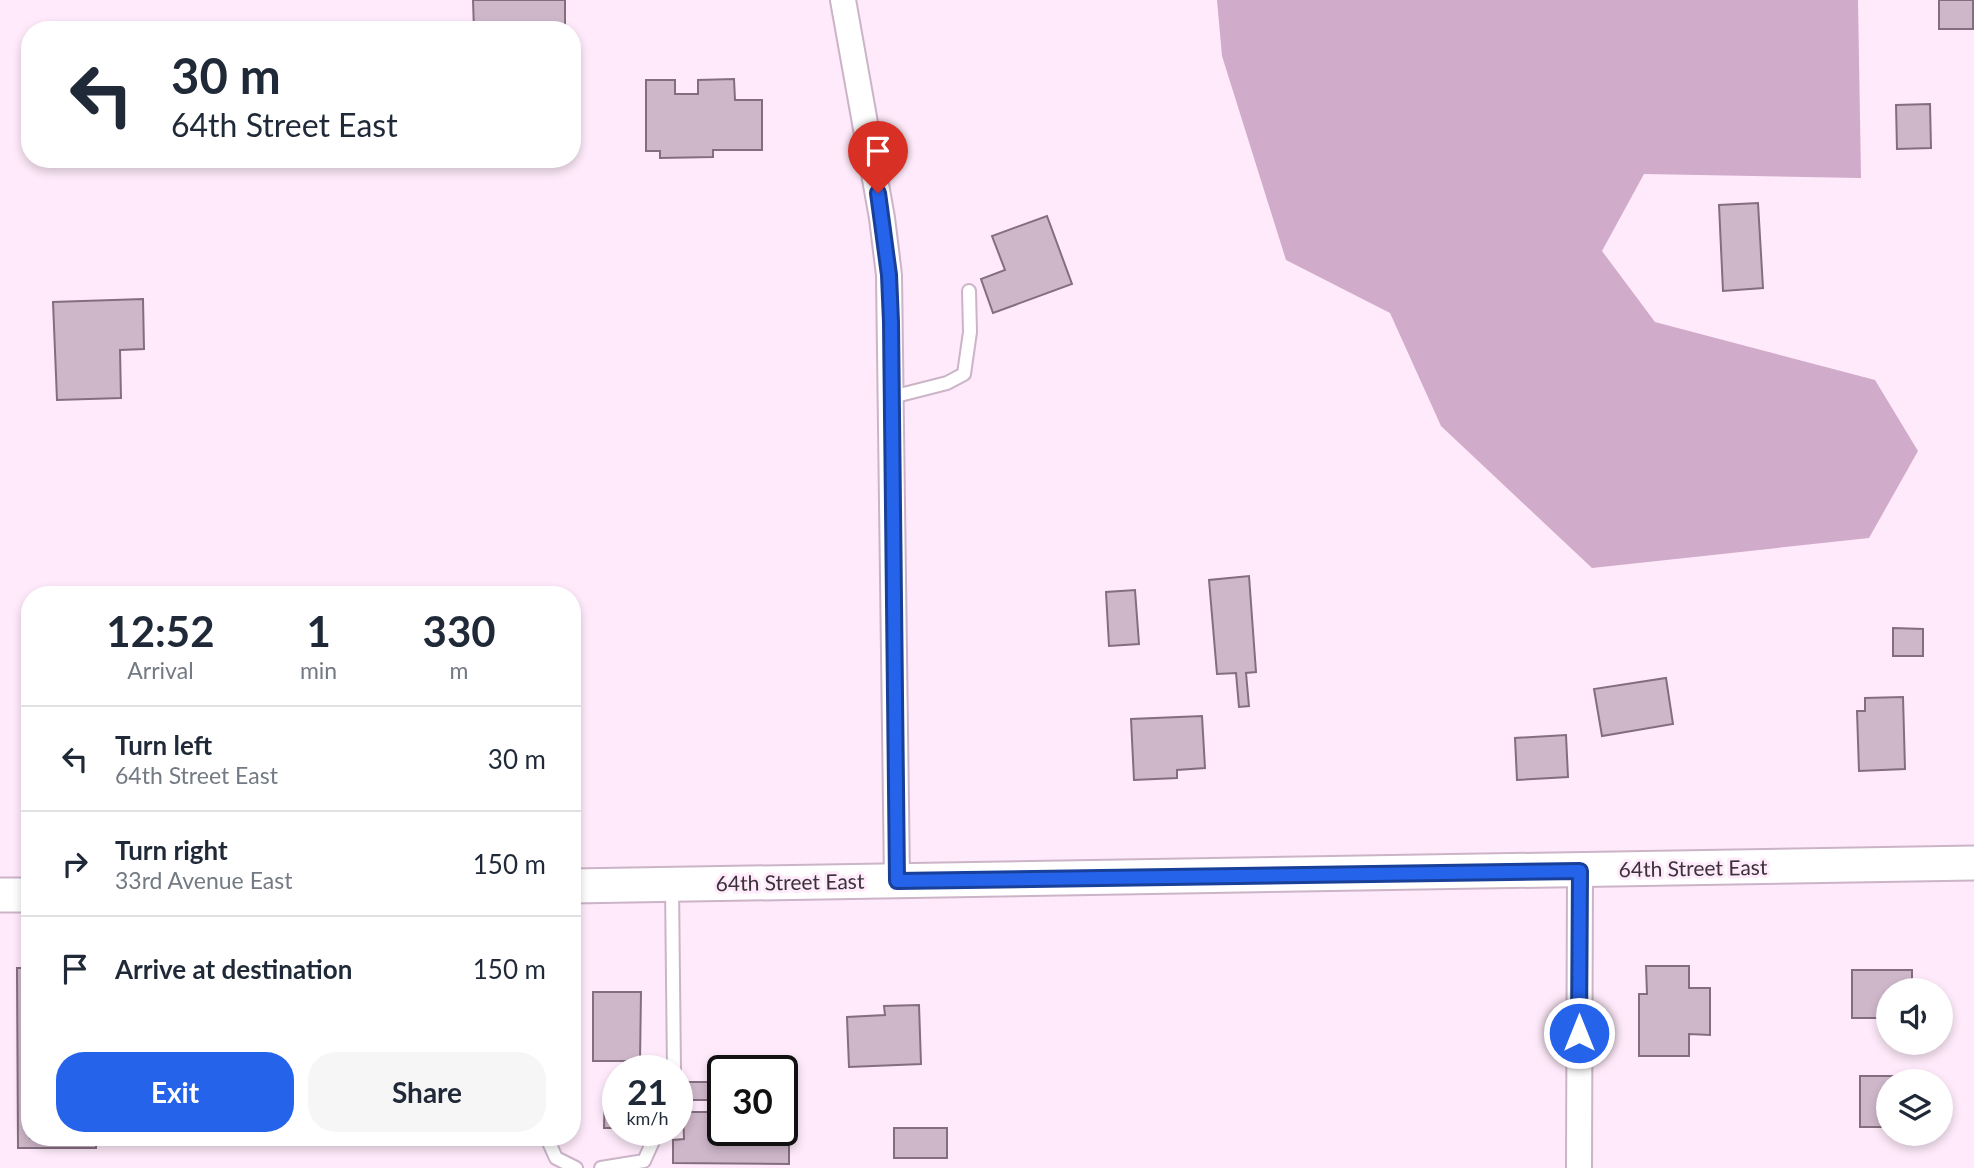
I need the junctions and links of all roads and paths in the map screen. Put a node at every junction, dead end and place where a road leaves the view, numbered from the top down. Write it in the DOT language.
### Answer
graph roads {
  1 [pos="843,0"];
  2 [pos="969,291"];
  3 [pos="892,397"];
  4 [pos="1974,863"];
  5 [pos="1580,871"];
  6 [pos="897,881"];
  7 [pos="672,885"];
  8 [pos="581,886"];
  9 [pos="0,895"];
  10 [pos="21,895"];
  11 [pos="674,1055"];
  12 [pos="551,1146"];
  13 [pos="651,1146"];
  14 [pos="576,1168"];
  15 [pos="601,1168"];
  16 [pos="1579,1168"];
  1 -- 3 [label="street"];
  2 -- 3 [label="lane"];
  3 -- 6 [label="street"];
  4 -- 5 [label="street, 64th Street East"];
  5 -- 6 [label="street, 64th Street East"];
  5 -- 16 [label="street"];
  6 -- 7 [label="street, 64th Street East"];
  7 -- 8 [label="street, 64th Street East"];
  7 -- 11 [label="lane"];
  9 -- 10 [label="street"];
  12 -- 14 [label="lane"];
  13 -- 15 [label="lane"];
}
